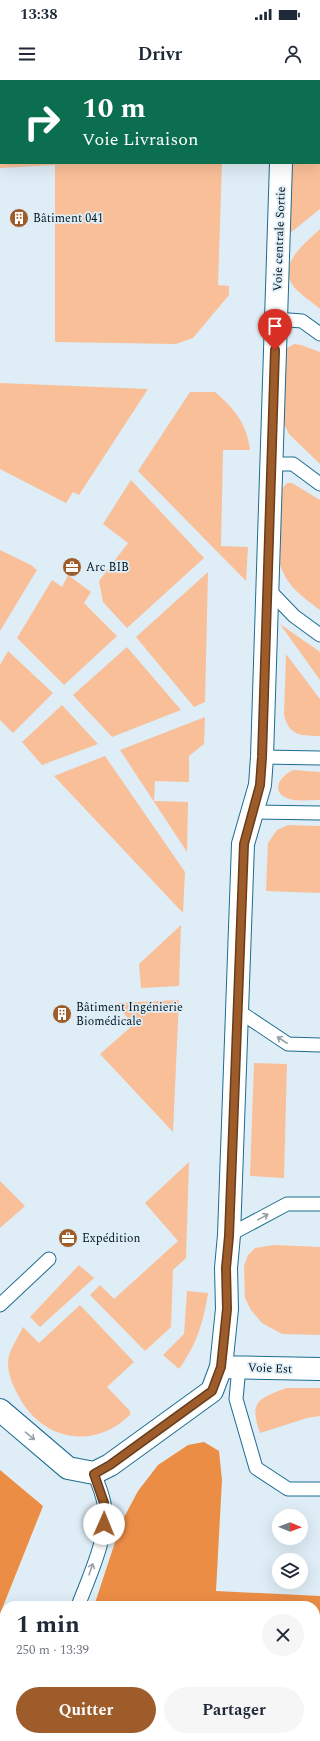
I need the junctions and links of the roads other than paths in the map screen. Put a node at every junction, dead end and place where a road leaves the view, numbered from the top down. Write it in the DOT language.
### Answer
graph roads {
  1 [pos="281,164"];
  2 [pos="276,319"];
  3 [pos="320,334"];
  4 [pos="271,464"];
  5 [pos="320,484"];
  6 [pos="268,590"];
  7 [pos="320,636"];
  8 [pos="262,757"];
  9 [pos="320,758"];
  10 [pos="252,812"];
  11 [pos="320,812"];
  12 [pos="237,1010"];
  13 [pos="320,1045"];
  14 [pos="320,1204"];
  15 [pos="229,1236"];
  16 [pos="49,1259"];
  17 [pos="0,1305"];
  18 [pos="230,1367"];
  19 [pos="320,1369"];
  20 [pos="0,1410"];
  21 [pos="94,1474"];
  22 [pos="320,1489"];
  23 [pos="80,1601"];
  1 -- 2 [label="street, Voie centrale Sortie"];
  2 -- 3 [label="lane"];
  2 -- 4 [label="street, Voie centrale Sortie"];
  4 -- 5 [label="lane"];
  4 -- 6 [label="street, Voie centrale Sortie"];
  6 -- 7 [label="lane"];
  6 -- 8 [label="street, Voie centrale Sortie"];
  8 -- 9 [label="lane"];
  8 -- 10 [label="street, Voie centrale Sortie"];
  10 -- 11 [label="lane"];
  10 -- 12 [label="street, Voie centrale Sortie"];
  13 -- 12 [label="lane, one-way"];
  12 -- 15 [label="street, Voie centrale Sortie"];
  15 -- 14 [label="lane, one-way"];
  15 -- 18 [label="street, Voie centrale Sortie"];
  16 -- 17 [label="lane"];
  18 -- 19 [label="street, Voie Est"];
  18 -- 21 [label="street, Voie centrale Sortie"];
  18 -- 22 [label="lane"];
  20 -- 21 [label="street, one-way"];
  23 -- 21 [label="lane, one-way"];
}
